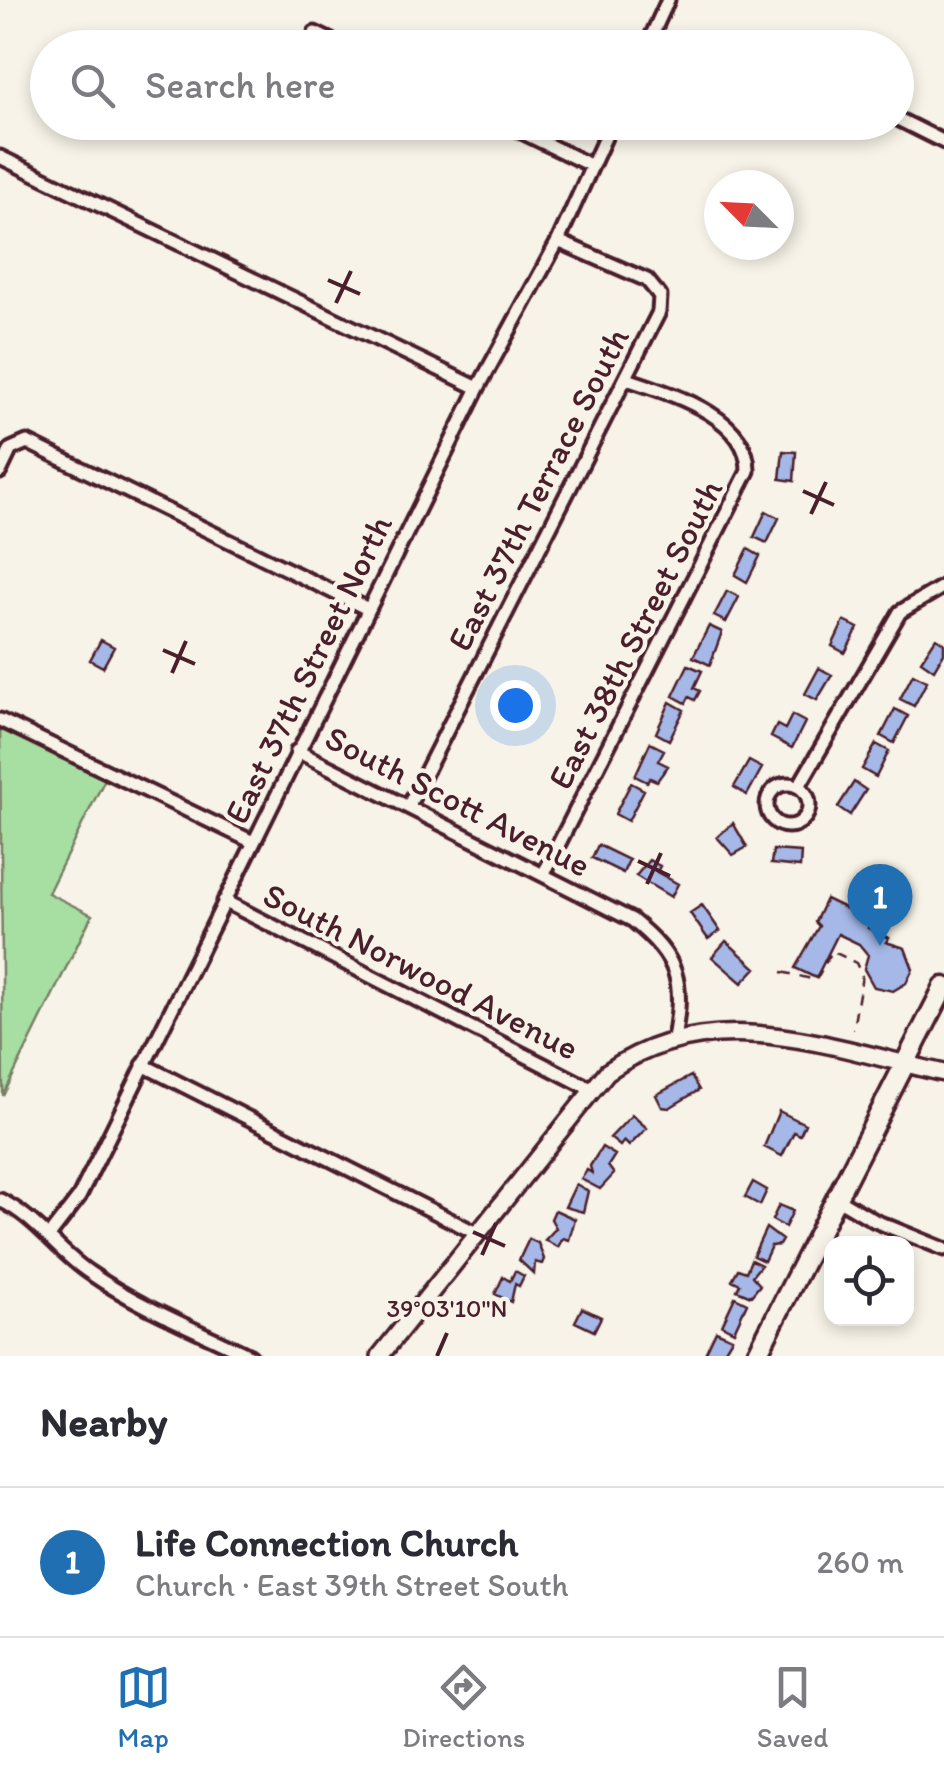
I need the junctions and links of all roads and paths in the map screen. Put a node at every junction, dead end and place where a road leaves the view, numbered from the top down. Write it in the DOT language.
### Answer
graph roads {
  1 [pos="668,0"];
  2 [pos="654,30"];
  3 [pos="914,127"];
  4 [pos="539,140"];
  5 [pos="604,140"];
  6 [pos="944,142"];
  7 [pos="0,156"];
  8 [pos="592,166"];
  9 [pos="560,242"];
  10 [pos="627,379"];
  11 [pos="478,388"];
  12 [pos="0,472"];
  13 [pos="944,586"];
  14 [pos="368,608"];
  15 [pos="0,720"];
  16 [pos="297,752"];
  17 [pos="799,786"];
  18 [pos="408,807"];
  19 [pos="253,842"];
  20 [pos="544,875"];
  21 [pos="224,901"];
  22 [pos="782,972"];
  23 [pos="944,987"];
  24 [pos="852,1029"];
  25 [pos="674,1039"];
  26 [pos="904,1064"];
  27 [pos="143,1065"];
  28 [pos="944,1074"];
  29 [pos="593,1090"];
  30 [pos="836,1198"];
  31 [pos="0,1200"];
  32 [pos="478,1234"];
  33 [pos="49,1236"];
  34 [pos="944,1249"];
  35 [pos="250,1356"];
  36 [pos="380,1356"];
  37 [pos="756,1356"];
  1 -- 2 [label="street"];
  3 -- 6 [label="street"];
  4 -- 8 [label="street"];
  5 -- 8 [label="street, East 37th Street North"];
  7 -- 11 [label="street"];
  8 -- 9 [label="street, East 37th Street North"];
  9 -- 10 [label="street, East 37th Terrace South"];
  9 -- 11 [label="street, East 37th Street North"];
  10 -- 18 [label="street, East 37th Terrace South"];
  10 -- 20 [label="street, East 38th Street South"];
  11 -- 14 [label="street, East 37th Street North"];
  12 -- 14 [label="street"];
  13 -- 17 [label="street"];
  14 -- 16 [label="street, East 37th Street North"];
  15 -- 19 [label="street, South Norwood Avenue"];
  16 -- 18 [label="street, South Scott Avenue"];
  16 -- 19 [label="street, East 37th Street North"];
  18 -- 20 [label="street, South Scott Avenue"];
  19 -- 21 [label="street, East 37th Street North"];
  20 -- 25 [label="street, South Scott Avenue"];
  21 -- 27 [label="street, East 37th Street North"];
  21 -- 29 [label="street, South Norwood Avenue"];
  22 -- 24 [label="path"];
  23 -- 26 [label="main road"];
  25 -- 26 [label="street"];
  25 -- 29 [label="street"];
  26 -- 28 [label="street"];
  26 -- 30 [label="main road"];
  27 -- 32 [label="street"];
  27 -- 33 [label="street, East 37th Street North"];
  29 -- 32 [label="street"];
  30 -- 34 [label="street"];
  30 -- 37 [label="main road"];
  31 -- 33 [label="street"];
  32 -- 36 [label="street"];
  33 -- 35 [label="street"];
}
